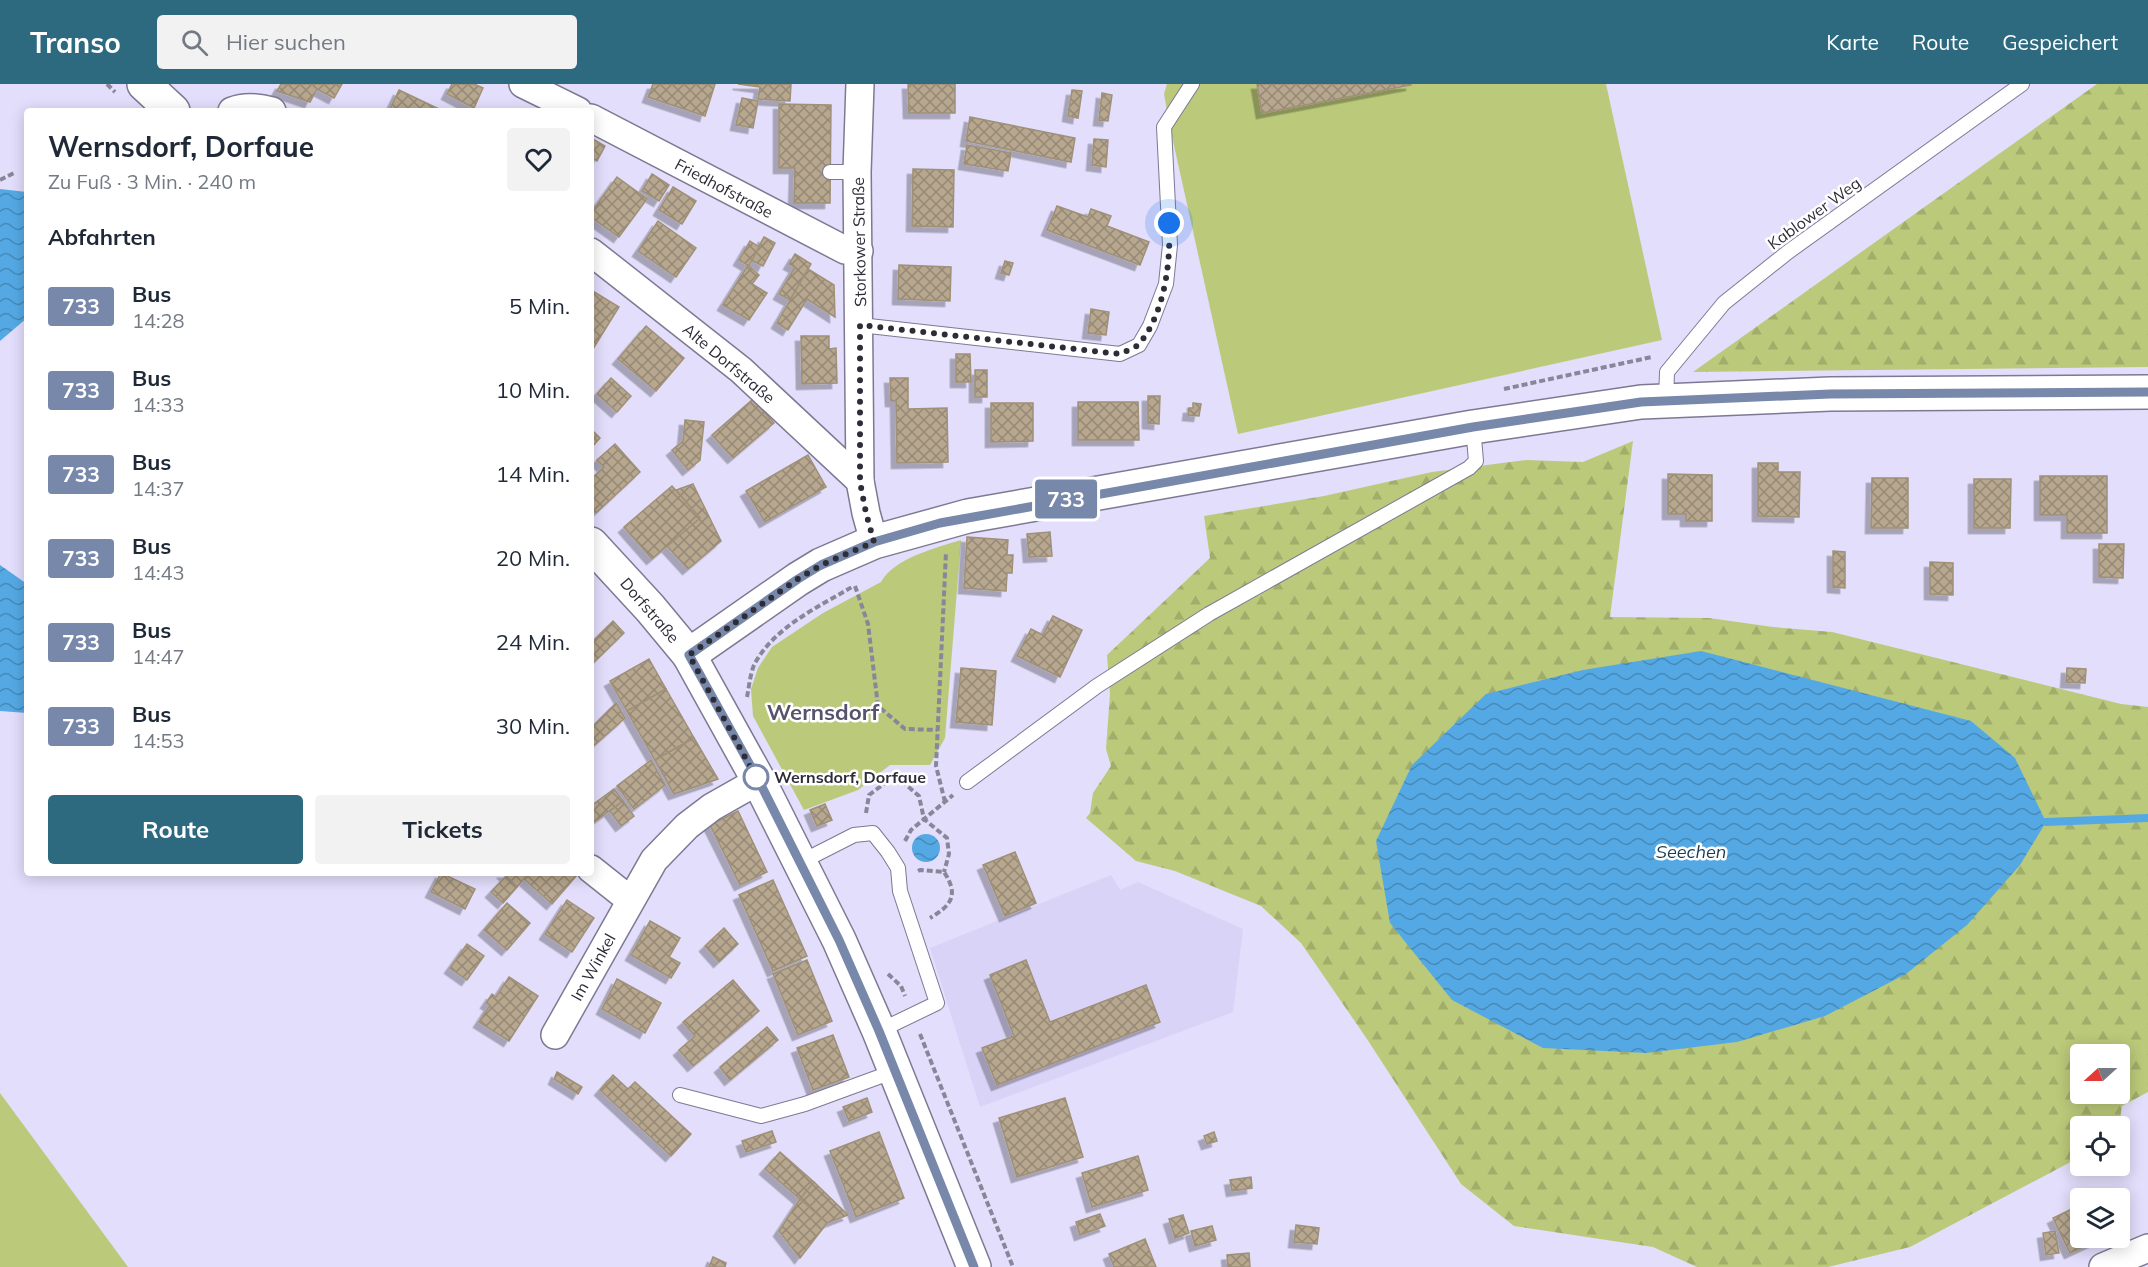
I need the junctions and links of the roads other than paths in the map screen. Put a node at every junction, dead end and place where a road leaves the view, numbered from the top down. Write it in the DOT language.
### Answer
graph roads {
  1 [pos="144,84"];
  2 [pos="523,84"];
  3 [pos="860,84"];
  4 [pos="1192,84"];
  5 [pos="2022,84"];
  6 [pos="170,108"];
  7 [pos="240,108"];
  8 [pos="260,108"];
  9 [pos="572,108"];
  10 [pos="594,120"];
  11 [pos="830,172"];
  12 [pos="857,172"];
  13 [pos="859,251"];
  14 [pos="594,254"];
  15 [pos="860,325"];
  16 [pos="2148,392"];
  17 [pos="1666,400"];
  18 [pos="1473,427"];
  19 [pos="860,482"];
  20 [pos="874,542"];
  21 [pos="594,547"];
  22 [pos="689,655"];
  23 [pos="758,781"];
  24 [pos="967,782"];
  25 [pos="810,856"];
  26 [pos="594,871"];
  27 [pos="630,900"];
  28 [pos="879,1031"];
  29 [pos="555,1035"];
  30 [pos="895,1071"];
  31 [pos="680,1095"];
  32 [pos="2148,1248"];
  33 [pos="974,1267"];
  34 [pos="2103,1267"];
  1 -- 6 [label="main road"];
  2 -- 9 [label="street"];
  3 -- 12 [label="street, Storkower Straße"];
  4 -- 15 [label="lane"];
  5 -- 17 [label="lane, Kablower Weg"];
  7 -- 8 [label="street"];
  10 -- 13 [label="street, Friedhofstraße"];
  11 -- 12 [label="lane"];
  12 -- 13 [label="street, Storkower Straße"];
  13 -- 15 [label="street, Storkower Straße"];
  14 -- 19 [label="street, Alte Dorfstraße"];
  15 -- 19 [label="street, Storkower Straße"];
  16 -- 17 [label="main road"];
  17 -- 18 [label="main road"];
  18 -- 20 [label="main road"];
  18 -- 24 [label="lane"];
  19 -- 20 [label="street, Storkower Straße"];
  20 -- 22 [label="main road"];
  21 -- 22 [label="main road, Dorfstraße"];
  22 -- 23 [label="main road, Dorfstraße"];
  23 -- 25 [label="main road, Dorfstraße"];
  23 -- 27 [label="street, Im Winkel"];
  25 -- 28 [label="main road, Dorfstraße"];
  25 -- 28 [label="lane"];
  26 -- 27 [label="street"];
  27 -- 29 [label="street, Im Winkel"];
  28 -- 30 [label="main road, Dorfstraße"];
  30 -- 31 [label="lane"];
  30 -- 33 [label="main road, Dorfstraße"];
  32 -- 34 [label="street"];
}
